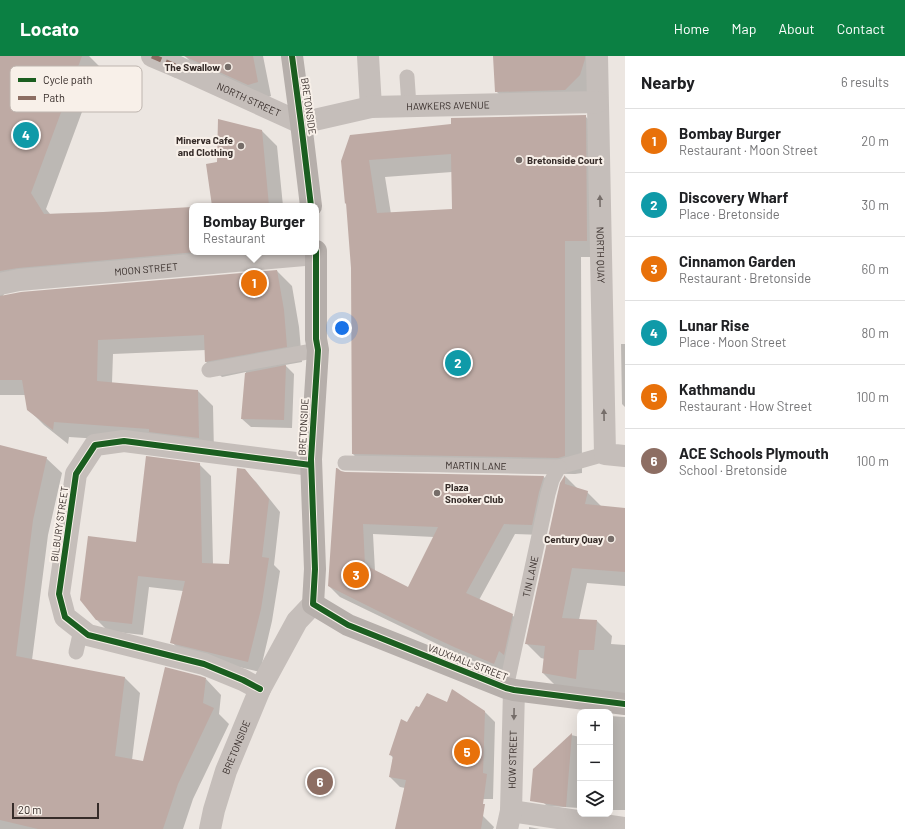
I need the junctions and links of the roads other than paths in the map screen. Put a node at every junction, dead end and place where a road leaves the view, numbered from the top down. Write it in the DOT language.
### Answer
graph roads {
  1 [pos="152,56"];
  2 [pos="292,56"];
  3 [pos="368,56"];
  4 [pos="597,56"];
  5 [pos="407,77"];
  6 [pos="597,102"];
  7 [pos="409,106"];
  8 [pos="371,107"];
  9 [pos="301,124"];
  10 [pos="311,203"];
  11 [pos="294,255"];
  12 [pos="316,255"];
  13 [pos="0,284"];
  14 [pos="318,350"];
  15 [pos="209,370"];
  16 [pos="615,455"];
  17 [pos="345,463"];
  18 [pos="312,465"];
  19 [pos="559,466"];
  20 [pos="313,604"];
  21 [pos="81,630"];
  22 [pos="76,652"];
  23 [pos="260,689"];
  24 [pos="510,689"];
  25 [pos="625,704"];
  26 [pos="509,820"];
  27 [pos="611,827"];
  28 [pos="210,829"];
  1 -- 9 [label="street, NORTH STREET"];
  2 -- 9 [label="main road, BRETONSIDE"];
  3 -- 8 [label="street"];
  4 -- 6 [label="street, NORTH QUAY"];
  5 -- 7 [label="lane"];
  6 -- 7 [label="street, HAWKERS AVENUE"];
  16 -- 6 [label="street, NORTH QUAY, one-way"];
  7 -- 8 [label="street, HAWKERS AVENUE"];
  8 -- 9 [label="street, HAWKERS AVENUE"];
  9 -- 10 [label="main road, BRETONSIDE"];
  11 -- 13 [label="street, MOON STREET"];
  12 -- 14 [label="main road, BRETONSIDE"];
  14 -- 15 [label="lane"];
  14 -- 18 [label="main road, BRETONSIDE"];
  16 -- 19 [label="lane, MARTIN LANE"];
  17 -- 19 [label="lane, MARTIN LANE"];
  18 -- 20 [label="main road, BRETONSIDE"];
  18 -- 21 [label="street, BILBURY STREET"];
  19 -- 24 [label="lane, TIN LANE"];
  20 -- 23 [label="street, BRETONSIDE"];
  20 -- 24 [label="main road, VAUXHALL STREET"];
  21 -- 22 [label="lane"];
  21 -- 23 [label="street, BILBURY STREET"];
  23 -- 28 [label="street, BRETONSIDE"];
  24 -- 25 [label="main road, VAUXHALL STREET"];
  24 -- 26 [label="street, HOW STREET, one-way"];
  26 -- 27 [label="street"];
}
